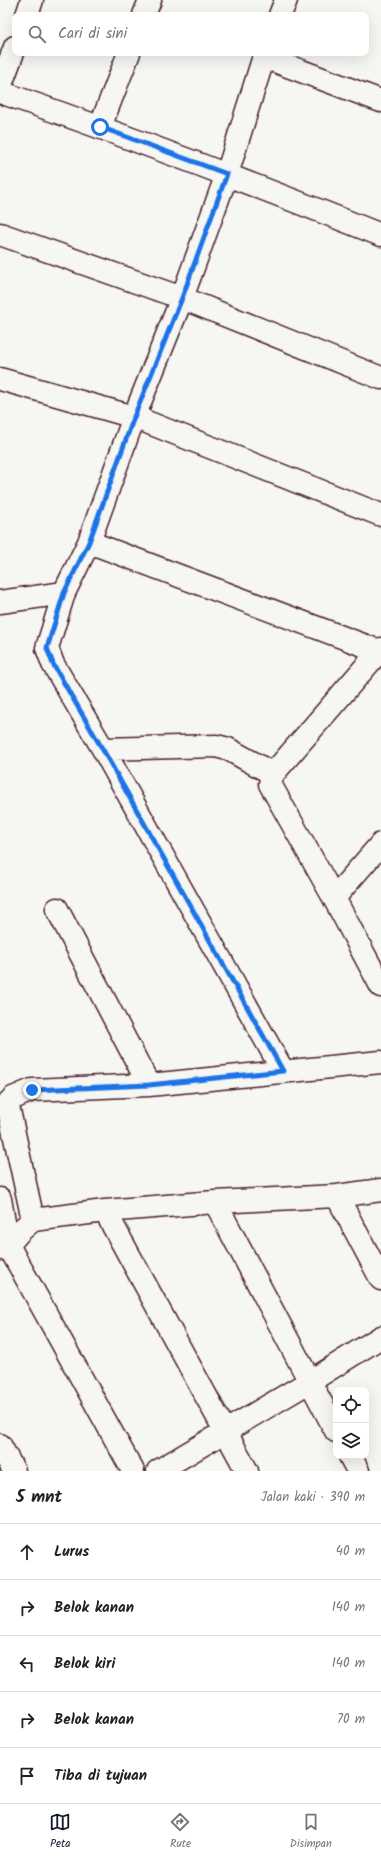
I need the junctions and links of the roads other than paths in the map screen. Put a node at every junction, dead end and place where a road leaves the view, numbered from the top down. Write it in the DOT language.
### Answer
graph roads {
  1 [pos="32,0"];
  2 [pos="150,0"];
  3 [pos="286,0"];
  4 [pos="28,12"];
  5 [pos="145,12"];
  6 [pos="281,12"];
  7 [pos="12,54"];
  8 [pos="128,56"];
  9 [pos="264,56"];
  10 [pos="266,56"];
  11 [pos="0,87"];
  12 [pos="0,92"];
  13 [pos="381,102"];
  14 [pos="100,127"];
  15 [pos="227,174"];
  16 [pos="0,234"];
  17 [pos="381,235"];
  18 [pos="182,298"];
  19 [pos="381,378"];
  20 [pos="0,379"];
  21 [pos="134,417"];
  22 [pos="381,515"];
  23 [pos="89,542"];
  24 [pos="64,593"];
  25 [pos="0,602"];
  26 [pos="380,650"];
  27 [pos="103,750"];
  28 [pos="273,774"];
  29 [pos="381,844"];
  30 [pos="334,898"];
  31 [pos="57,908"];
  32 [pos="381,986"];
  33 [pos="381,1062"];
  34 [pos="283,1071"];
  35 [pos="149,1085"];
  36 [pos="381,1190"];
  37 [pos="337,1196"];
  38 [pos="0,1199"];
  39 [pos="215,1202"];
  40 [pos="105,1211"];
  41 [pos="33,1220"];
  42 [pos="4,1247"];
  43 [pos="381,1279"];
  44 [pos="381,1337"];
  45 [pos="309,1382"];
  46 [pos="333,1426"];
  47 [pos="225,1430"];
  48 [pos="0,1445"];
  49 [pos="352,1459"];
  50 [pos="14,1471"];
  51 [pos="133,1471"];
  52 [pos="158,1471"];
  53 [pos="247,1471"];
  54 [pos="358,1471"];
  1 -- 4 [label="street"];
  2 -- 5 [label="street"];
  3 -- 6 [label="street"];
  7 -- 11 [label="street"];
  8 -- 14 [label="street"];
  9 -- 15 [label="street"];
  10 -- 13 [label="street"];
  12 -- 14 [label="street"];
  14 -- 15 [label="street"];
  15 -- 17 [label="street"];
  15 -- 18 [label="street"];
  16 -- 18 [label="street"];
  18 -- 19 [label="street"];
  18 -- 21 [label="street"];
  20 -- 21 [label="street"];
  21 -- 22 [label="street"];
  21 -- 23 [label="street"];
  23 -- 24 [label="street"];
  23 -- 26 [label="street"];
  24 -- 25 [label="street"];
  24 -- 27 [label="street"];
  26 -- 28 [label="street"];
  27 -- 28 [label="street"];
  27 -- 34 [label="street"];
  28 -- 30 [label="street"];
  29 -- 30 [label="street"];
  30 -- 32 [label="street"];
  31 -- 35 [label="street"];
  33 -- 34 [label="street"];
  34 -- 35 [label="street"];
  35 -- 41 [label="street"];
  36 -- 37 [label="street"];
  37 -- 39 [label="street"];
  37 -- 43 [label="street"];
  38 -- 42 [label="street"];
  39 -- 40 [label="street"];
  39 -- 45 [label="street"];
  40 -- 41 [label="street"];
  40 -- 47 [label="street"];
  41 -- 42 [label="street"];
  42 -- 51 [label="street"];
  44 -- 45 [label="street"];
  45 -- 46 [label="street"];
  45 -- 47 [label="street"];
  47 -- 52 [label="street"];
  47 -- 53 [label="street"];
  48 -- 50 [label="street"];
  49 -- 54 [label="street"];
}
